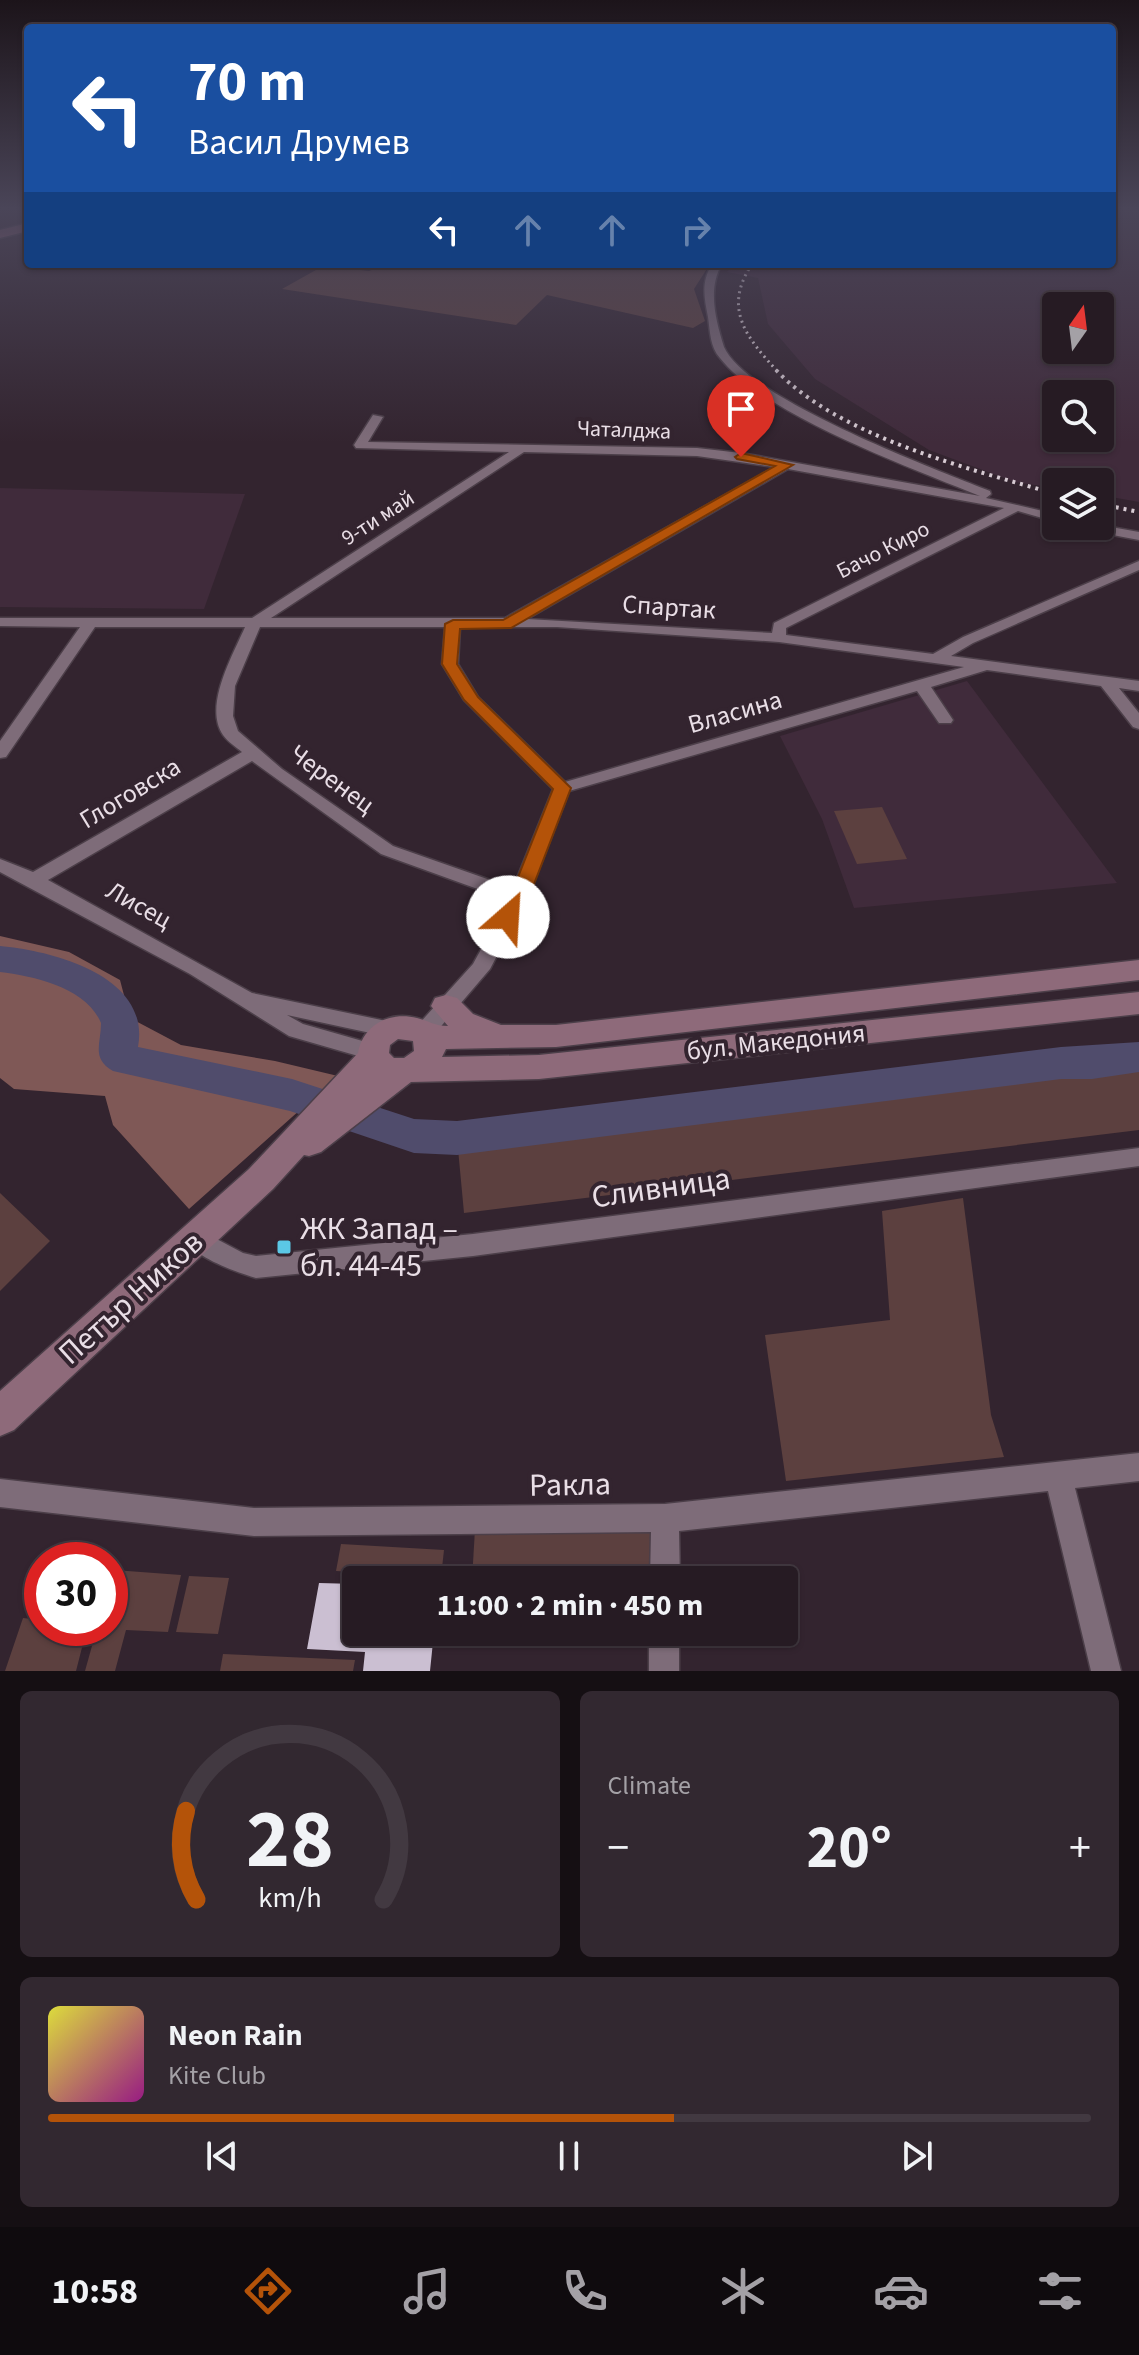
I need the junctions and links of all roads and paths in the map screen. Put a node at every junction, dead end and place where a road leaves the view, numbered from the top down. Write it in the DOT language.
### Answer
graph roads {
  1 [pos="708,287"];
  2 [pos="377,417"];
  3 [pos="524,447"];
  4 [pos="787,465"];
  5 [pos="948,479"];
  6 [pos="919,490"];
  7 [pos="1017,507"];
  8 [pos="1042,514"];
  9 [pos="1114,531"];
  10 [pos="1139,536"];
  11 [pos="1139,565"];
  12 [pos="0,622"];
  13 [pos="91,622"];
  14 [pos="254,623"];
  15 [pos="453,624"];
  16 [pos="506,625"];
  17 [pos="779,638"];
  18 [pos="938,657"];
  19 [pos="990,665"];
  20 [pos="1106,682"];
  21 [pos="921,684"];
  22 [pos="1139,686"];
  23 [pos="945,720"];
  24 [pos="1139,724"];
  25 [pos="0,753"];
  26 [pos="253,753"];
  27 [pos="562,788"];
  28 [pos="0,865"];
  29 [pos="34,880"];
  30 [pos="519,897"];
  31 [pos="1139,970"];
  32 [pos="1139,1003"];
  33 [pos="449,1004"];
  34 [pos="501,1037"];
  35 [pos="398,1039"];
  36 [pos="408,1070"];
  37 [pos="354,1096"];
  38 [pos="1139,1157"];
  39 [pos="196,1238"];
  40 [pos="0,1417"];
  41 [pos="1139,1467"];
  42 [pos="1058,1476"];
  43 [pos="0,1493"];
  44 [pos="665,1518"];
  45 [pos="665,1566"];
  46 [pos="664,1646"];
  47 [pos="664,1671"];
  48 [pos="1106,1671"];
  1 -- 5 [label="street"];
  2 -- 3 [label="street, Чаталджа"];
  3 -- 4 [label="street, Чаталджа"];
  3 -- 14 [label="street, 9-ти май"];
  4 -- 6 [label="street, Чаталджа"];
  4 -- 16 [label="street"];
  5 -- 6 [label="street"];
  5 -- 7 [label="street"];
  6 -- 7 [label="street, Чаталджа"];
  7 -- 8 [label="street, Чаталджа"];
  7 -- 17 [label="street, Бачо Киро"];
  9 -- 10 [label="street"];
  11 -- 18 [label="street"];
  12 -- 13 [label="street, Спартак"];
  13 -- 14 [label="street, Спартак"];
  13 -- 25 [label="street"];
  14 -- 15 [label="street, Спартак"];
  14 -- 26 [label="street, Черенец"];
  15 -- 16 [label="street, Спартак"];
  15 -- 27 [label="street"];
  16 -- 17 [label="street, Спартак"];
  17 -- 18 [label="street, Спартак"];
  18 -- 19 [label="street, Спартак"];
  18 -- 21 [label="street"];
  19 -- 20 [label="street, Спартак"];
  19 -- 21 [label="street, Власина"];
  20 -- 22 [label="street, Спартак"];
  20 -- 24 [label="street"];
  21 -- 23 [label="street"];
  21 -- 27 [label="street, Власина"];
  26 -- 29 [label="street, Глоговска"];
  26 -- 30 [label="street, Черенец"];
  27 -- 30 [label="street"];
  28 -- 29 [label="street, Лисец"];
  29 -- 35 [label="street, Лисец"];
  30 -- 33 [label="street"];
  31 -- 34 [label="street, бул. Македония"];
  32 -- 36 [label="street, бул. Македония"];
  33 -- 34 [label="street"];
  33 -- 35 [label="street"];
  34 -- 35 [label="street, бул. Македония"];
  35 -- 36 [label="street"];
  35 -- 36 [label="street"];
  35 -- 37 [label="street"];
  36 -- 37 [label="street"];
  37 -- 39 [label="street, Петър Ников"];
  38 -- 39 [label="street, Сливница"];
  39 -- 40 [label="street, Петър Ников"];
  41 -- 42 [label="street, Ракла"];
  42 -- 44 [label="street, Ракла"];
  42 -- 48 [label="street"];
  43 -- 44 [label="street, Ракла"];
  44 -- 45 [label="street"];
  46 -- 47 [label="street"];
}
